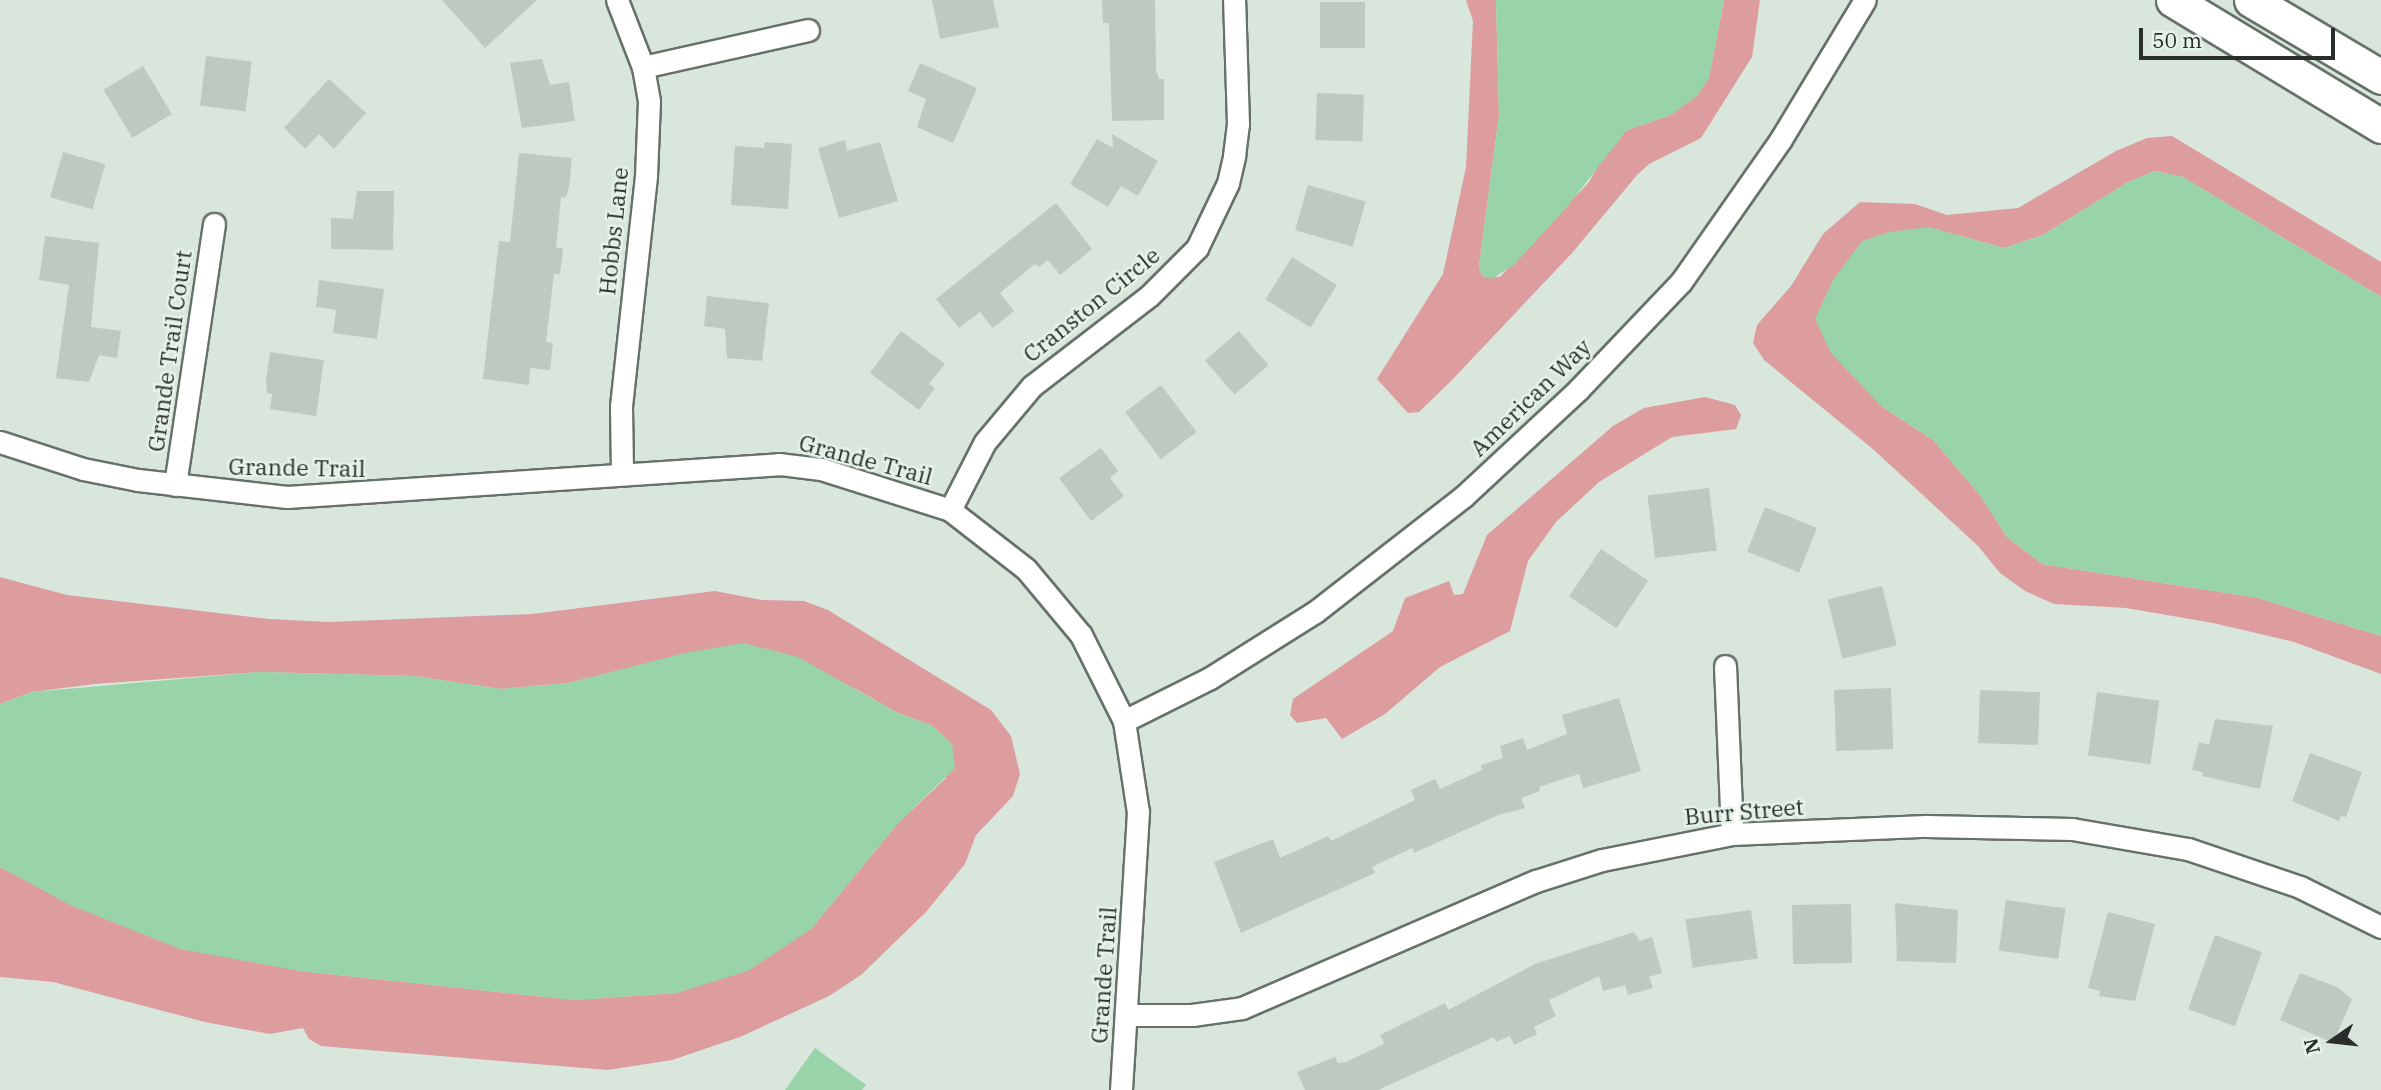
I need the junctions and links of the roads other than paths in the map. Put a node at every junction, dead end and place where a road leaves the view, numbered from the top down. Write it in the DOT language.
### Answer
graph roads {
  1 [pos="617,0"];
  2 [pos="1234,0"];
  3 [pos="1865,0"];
  4 [pos="2173,0"];
  5 [pos="2251,0"];
  6 [pos="808,30"];
  7 [pos="643,67"];
  8 [pos="2381,77"];
  9 [pos="2381,126"];
  10 [pos="214,224"];
  11 [pos="0,442"];
  12 [pos="622,472"];
  13 [pos="176,485"];
  14 [pos="950,510"];
  15 [pos="1725,666"];
  16 [pos="1124,721"];
  17 [pos="1732,834"];
  18 [pos="2381,927"];
  19 [pos="1126,1015"];
  20 [pos="1121,1090"];
  1 -- 7 [label="street, Hobbs Lane"];
  2 -- 14 [label="street, Cranston Circle"];
  3 -- 16 [label="street, American Way"];
  4 -- 9 [label="main road"];
  5 -- 8 [label="main road"];
  6 -- 7 [label="street"];
  7 -- 12 [label="street, Hobbs Lane"];
  10 -- 13 [label="street, Grande Trail Court"];
  11 -- 13 [label="street, Grande Trail"];
  12 -- 13 [label="street, Grande Trail"];
  12 -- 14 [label="street, Grande Trail"];
  14 -- 16 [label="street, Grande Trail"];
  15 -- 17 [label="street"];
  16 -- 19 [label="street, Grande Trail"];
  17 -- 18 [label="street, Burr Street"];
  17 -- 19 [label="street, Burr Street"];
  19 -- 20 [label="street, Grande Trail"];
}
